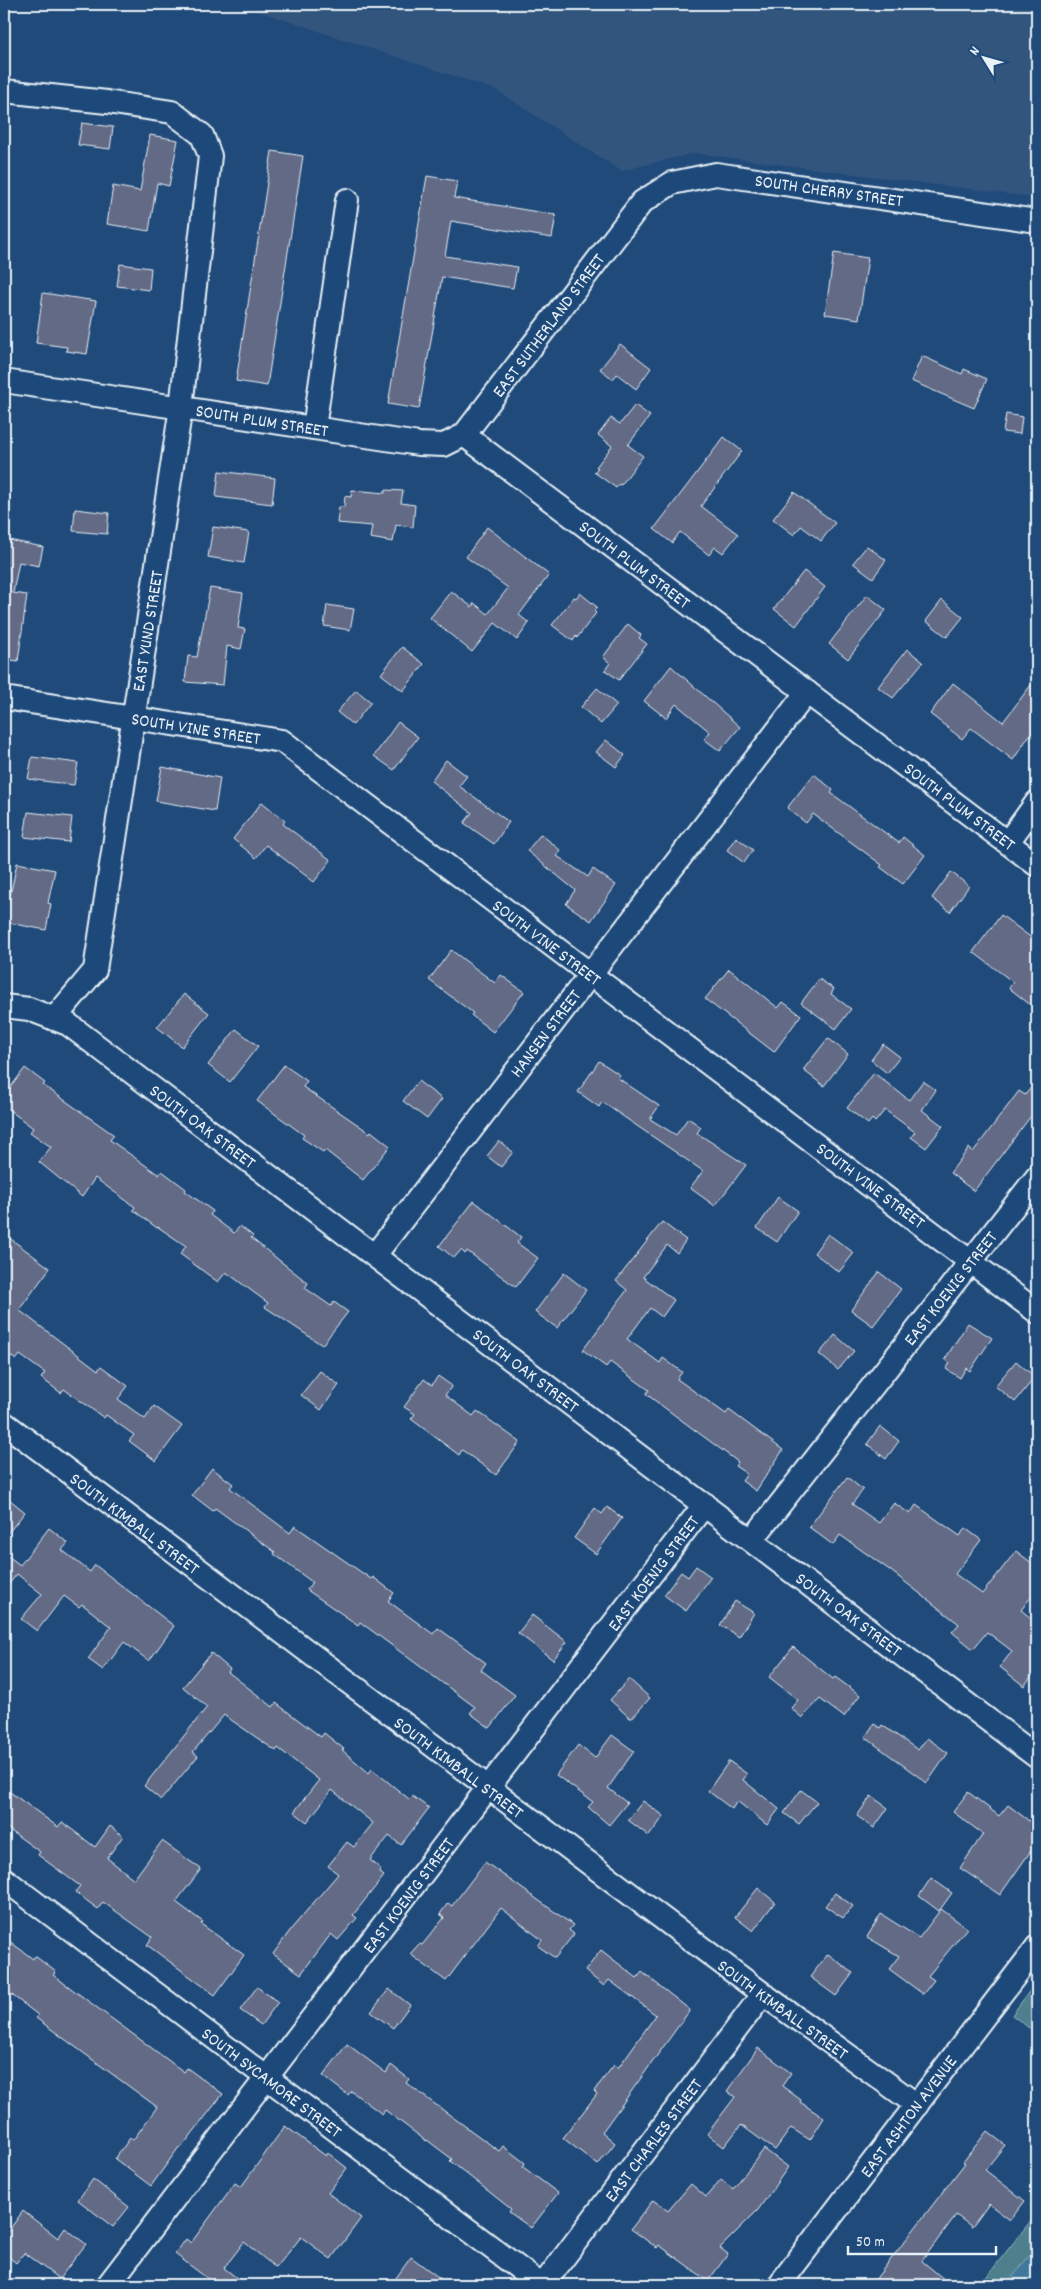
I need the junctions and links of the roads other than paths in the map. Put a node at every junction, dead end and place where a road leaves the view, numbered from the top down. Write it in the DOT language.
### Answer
graph roads {
  1 [pos="4,91"];
  2 [pos="347,200"];
  3 [pos="632,215"];
  4 [pos="1037,221"];
  5 [pos="4,381"];
  6 [pos="181,407"];
  7 [pos="314,428"];
  8 [pos="464,436"];
  9 [pos="807,692"];
  10 [pos="4,698"];
  11 [pos="133,718"];
  12 [pos="1037,802"];
  13 [pos="1008,842"];
  14 [pos="1037,865"];
  15 [pos="590,974"];
  16 [pos="4,1006"];
  17 [pos="54,1019"];
  18 [pos="1037,1177"];
  19 [pos="375,1256"];
  20 [pos="972,1260"];
  21 [pos="1037,1312"];
  22 [pos="4,1423"];
  23 [pos="705,1504"];
  24 [pos="752,1540"];
  25 [pos="1037,1757"];
  26 [pos="488,1789"];
  27 [pos="4,1879"];
  28 [pos="1037,1947"];
  29 [pos="763,1994"];
  30 [pos="268,2078"];
  31 [pos="917,2105"];
  32 [pos="108,2285"];
  33 [pos="542,2285"];
  34 [pos="779,2285"];
  1 -- 6 [label="street, SOUTH PLUM STREET"];
  2 -- 7 [label="street"];
  3 -- 4 [label="street, SOUTH CHERRY STREET"];
  3 -- 8 [label="street, EAST SUTHERLAND STREET"];
  5 -- 6 [label="street, SOUTH PLUM STREET"];
  6 -- 7 [label="street, SOUTH PLUM STREET"];
  6 -- 11 [label="street, EAST YUND STREET"];
  7 -- 8 [label="street, SOUTH PLUM STREET"];
  8 -- 9 [label="street, SOUTH PLUM STREET"];
  9 -- 13 [label="street, SOUTH PLUM STREET"];
  9 -- 15 [label="street, HANSEN STREET"];
  10 -- 11 [label="street, SOUTH VINE STREET"];
  11 -- 15 [label="street, SOUTH VINE STREET"];
  11 -- 17 [label="street, EAST YUND STREET"];
  12 -- 13 [label="street"];
  13 -- 14 [label="street, SOUTH PLUM STREET"];
  15 -- 19 [label="street, HANSEN STREET"];
  15 -- 20 [label="street, SOUTH VINE STREET"];
  16 -- 17 [label="street, SOUTH OAK STREET"];
  17 -- 19 [label="street, SOUTH OAK STREET"];
  18 -- 20 [label="street, EAST KOENIG STREET"];
  19 -- 23 [label="street, SOUTH OAK STREET"];
  20 -- 21 [label="street, SOUTH VINE STREET"];
  20 -- 24 [label="street, EAST KOENIG STREET"];
  22 -- 26 [label="street, SOUTH KIMBALL STREET"];
  23 -- 24 [label="street, SOUTH OAK STREET"];
  23 -- 26 [label="street, EAST KOENIG STREET"];
  24 -- 25 [label="street, SOUTH OAK STREET"];
  26 -- 29 [label="street, SOUTH KIMBALL STREET"];
  26 -- 30 [label="street, EAST KOENIG STREET"];
  27 -- 30 [label="street, SOUTH SYCAMORE STREET"];
  28 -- 31 [label="street, EAST ASHTON AVENUE"];
  29 -- 31 [label="street, SOUTH KIMBALL STREET"];
  29 -- 33 [label="street, EAST CHARLES STREET"];
  30 -- 32 [label="street, EAST KOENIG STREET"];
  30 -- 33 [label="street, SOUTH SYCAMORE STREET"];
  31 -- 34 [label="street, EAST ASHTON AVENUE"];
}
